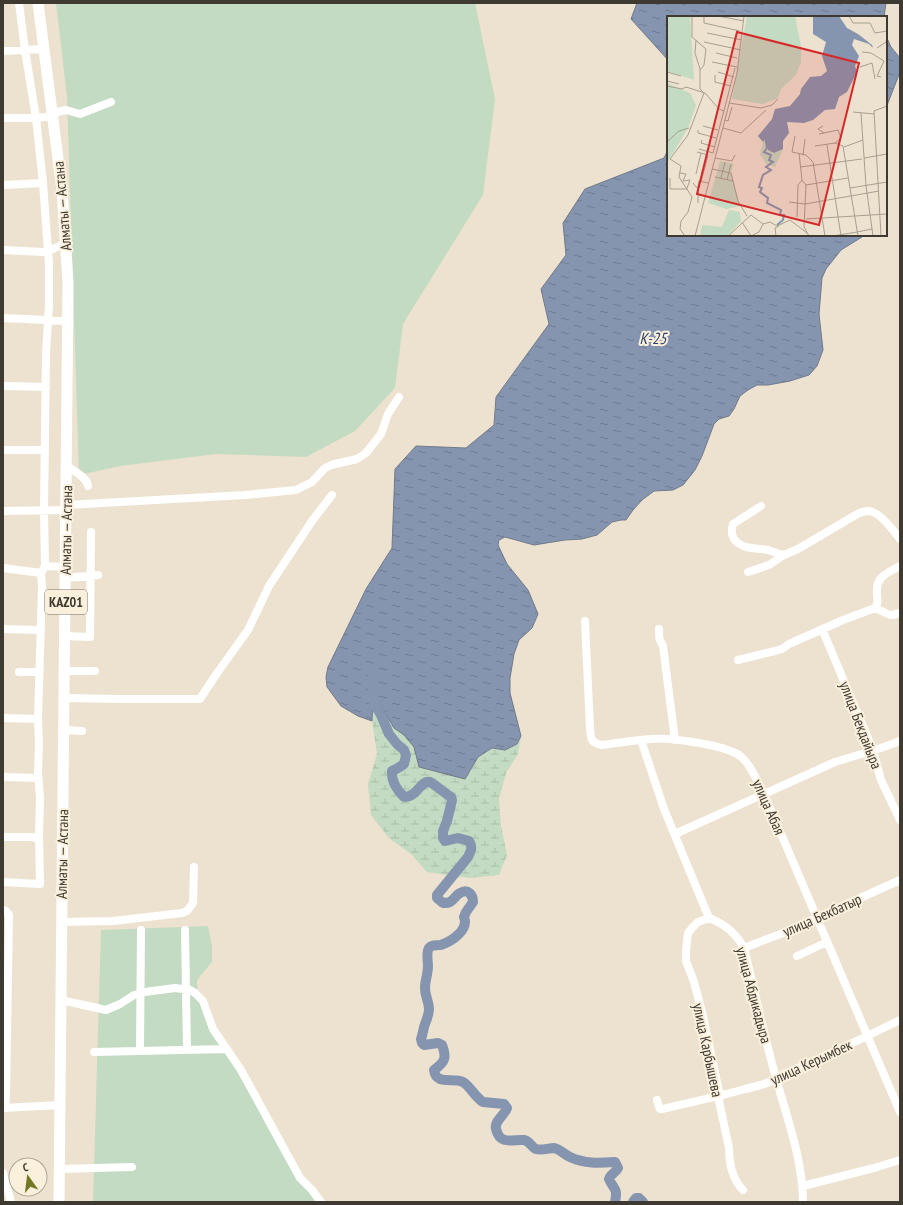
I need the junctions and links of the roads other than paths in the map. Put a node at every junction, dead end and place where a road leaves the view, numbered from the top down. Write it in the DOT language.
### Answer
graph roads {
  1 [pos="19,3"];
  2 [pos="38,3"];
  3 [pos="44,49"];
  4 [pos="25,50"];
  5 [pos="3,51"];
  6 [pos="111,102"];
  7 [pos="53,114"];
  8 [pos="3,118"];
  9 [pos="36,118"];
  10 [pos="43,183"];
  11 [pos="3,185"];
  12 [pos="66,244"];
  13 [pos="3,250"];
  14 [pos="48,251"];
  15 [pos="3,318"];
  16 [pos="47,320"];
  17 [pos="68,321"];
  18 [pos="3,386"];
  19 [pos="46,387"];
  20 [pos="399,397"];
  21 [pos="3,450"];
  22 [pos="45,450"];
  23 [pos="67,466"];
  24 [pos="88,486"];
  25 [pos="332,494"];
  26 [pos="761,506"];
  27 [pos="66,508"];
  28 [pos="3,511"];
  29 [pos="44,511"];
  30 [pos="91,532"];
  31 [pos="900,539"];
  32 [pos="784,555"];
  33 [pos="900,566"];
  34 [pos="3,568"];
  35 [pos="43,569"];
  36 [pos="65,572"];
  37 [pos="748,572"];
  38 [pos="95,576"];
  39 [pos="875,608"];
  40 [pos="900,613"];
  41 [pos="585,621"];
  42 [pos="3,629"];
  43 [pos="659,629"];
  44 [pos="41,630"];
  45 [pos="822,630"];
  46 [pos="65,636"];
  47 [pos="738,660"];
  48 [pos="64,671"];
  49 [pos="95,671"];
  50 [pos="19,672"];
  51 [pos="39,672"];
  52 [pos="64,698"];
  53 [pos="3,718"];
  54 [pos="38,719"];
  55 [pos="64,730"];
  56 [pos="82,731"];
  57 [pos="641,740"];
  58 [pos="675,740"];
  59 [pos="900,741"];
  60 [pos="873,750"];
  61 [pos="3,777"];
  62 [pos="38,778"];
  63 [pos="764,794"];
  64 [pos="900,820"];
  65 [pos="675,834"];
  66 [pos="3,837"];
  67 [pos="39,841"];
  68 [pos="194,867"];
  69 [pos="900,880"];
  70 [pos="3,882"];
  71 [pos="3,910"];
  72 [pos="816,917"];
  73 [pos="709,918"];
  74 [pos="62,922"];
  75 [pos="141,930"];
  76 [pos="185,930"];
  77 [pos="827,942"];
  78 [pos="744,948"];
  79 [pos="797,956"];
  80 [pos="185,989"];
  81 [pos="140,993"];
  82 [pos="61,1000"];
  83 [pos="900,1020"];
  84 [pos="868,1036"];
  85 [pos="228,1049"];
  86 [pos="187,1050"];
  87 [pos="94,1052"];
  88 [pos="140,1052"];
  89 [pos="776,1079"];
  90 [pos="720,1096"];
  91 [pos="657,1100"];
  92 [pos="60,1106"];
  93 [pos="4,1108"];
  94 [pos="900,1112"];
  95 [pos="900,1160"];
  96 [pos="132,1167"];
  97 [pos="60,1169"];
  98 [pos="3,1173"];
  99 [pos="803,1186"];
  100 [pos="743,1190"];
  101 [pos="11,1202"];
  102 [pos="60,1202"];
  103 [pos="321,1202"];
  104 [pos="803,1202"];
  1 -- 4 [label="street"];
  2 -- 3 [label="highway, Алматы — Астана / KАZ01"];
  3 -- 4 [label="street"];
  3 -- 7 [label="highway, Алматы — Астана / KАZ01"];
  4 -- 5 [label="street"];
  4 -- 9 [label="street"];
  6 -- 7 [label="street"];
  7 -- 9 [label="street"];
  7 -- 12 [label="highway, Алматы — Астана / KАZ01"];
  8 -- 9 [label="street"];
  9 -- 10 [label="street"];
  10 -- 11 [label="street"];
  10 -- 14 [label="street"];
  12 -- 14 [label="street"];
  12 -- 17 [label="highway, Алматы — Астана / KАZ01"];
  13 -- 14 [label="street"];
  14 -- 16 [label="street"];
  15 -- 16 [label="street"];
  16 -- 17 [label="street"];
  16 -- 19 [label="street"];
  17 -- 23 [label="highway, Алматы — Астана / KАZ01"];
  18 -- 19 [label="street"];
  19 -- 22 [label="street"];
  20 -- 27 [label="street"];
  21 -- 22 [label="street"];
  22 -- 29 [label="street"];
  23 -- 24 [label="street"];
  23 -- 27 [label="highway, Алматы — Астана / KАZ01"];
  25 -- 52 [label="street"];
  26 -- 32 [label="street"];
  27 -- 29 [label="street"];
  27 -- 36 [label="highway, Алматы — Астана / KАZ01"];
  28 -- 29 [label="street"];
  29 -- 35 [label="street"];
  30 -- 38 [label="street"];
  31 -- 32 [label="street"];
  32 -- 37 [label="street"];
  33 -- 39 [label="street"];
  34 -- 35 [label="street"];
  35 -- 36 [label="street"];
  35 -- 44 [label="street"];
  36 -- 38 [label="street"];
  36 -- 46 [label="highway, Алматы — Астана / KАZ01"];
  38 -- 46 [label="street"];
  39 -- 40 [label="street"];
  39 -- 45 [label="street"];
  41 -- 57 [label="street, улица Абая"];
  42 -- 44 [label="street"];
  43 -- 58 [label="street"];
  44 -- 51 [label="street"];
  45 -- 47 [label="street"];
  45 -- 60 [label="street, улица Бекдайыра"];
  46 -- 48 [label="highway, Алматы — Астана / KАZ01"];
  48 -- 49 [label="street"];
  48 -- 52 [label="highway, Алматы — Астана / KАZ01"];
  50 -- 51 [label="street"];
  51 -- 54 [label="street"];
  52 -- 55 [label="highway, Алматы — Астана / KАZ01"];
  53 -- 54 [label="street"];
  54 -- 62 [label="street"];
  55 -- 56 [label="street"];
  55 -- 74 [label="highway, Алматы — Астана / KАZ01"];
  57 -- 58 [label="street, улица Абая"];
  57 -- 65 [label="street"];
  58 -- 63 [label="street, улица Абая"];
  59 -- 60 [label="street"];
  60 -- 63 [label="street"];
  60 -- 64 [label="street, улица Бекдайыра"];
  61 -- 62 [label="street"];
  62 -- 67 [label="street"];
  63 -- 65 [label="street"];
  63 -- 72 [label="street, улица Абая"];
  65 -- 73 [label="street"];
  66 -- 67 [label="street"];
  67 -- 70 [label="street"];
  68 -- 74 [label="street"];
  69 -- 72 [label="street, улица Бекбатыр"];
  71 -- 93 [label="street"];
  72 -- 77 [label="street, улица Абая"];
  72 -- 78 [label="street, улица Бекбатыр"];
  73 -- 78 [label="street, улица Абдикадыра"];
  73 -- 90 [label="street, улица Карбышева"];
  74 -- 82 [label="highway, Алматы — Астана / KАZ01"];
  75 -- 81 [label="street"];
  76 -- 80 [label="street"];
  77 -- 79 [label="street"];
  77 -- 84 [label="street, улица Абая"];
  78 -- 89 [label="street, улица Абдикадыра"];
  80 -- 81 [label="street"];
  80 -- 85 [label="street"];
  80 -- 86 [label="street"];
  81 -- 82 [label="street"];
  81 -- 88 [label="street"];
  82 -- 92 [label="highway, Алматы — Астана / KАZ01"];
  83 -- 84 [label="street, улица Керымбек"];
  84 -- 89 [label="street, улица Керымбек"];
  84 -- 94 [label="street, улица Абая"];
  85 -- 86 [label="street"];
  85 -- 103 [label="street"];
  86 -- 88 [label="street"];
  87 -- 88 [label="street"];
  89 -- 90 [label="street, улица Керымбек"];
  89 -- 99 [label="street, улица Абдикадыра"];
  90 -- 91 [label="street, улица Керымбек"];
  90 -- 100 [label="street, улица Карбышева"];
  92 -- 93 [label="street"];
  92 -- 97 [label="highway, Алматы — Астана / KАZ01"];
  95 -- 99 [label="street"];
  96 -- 97 [label="street"];
  97 -- 102 [label="highway, Алматы — Астана / KАZ01"];
  98 -- 101 [label="street"];
  99 -- 104 [label="street, улица Абдикадыра"];
}
